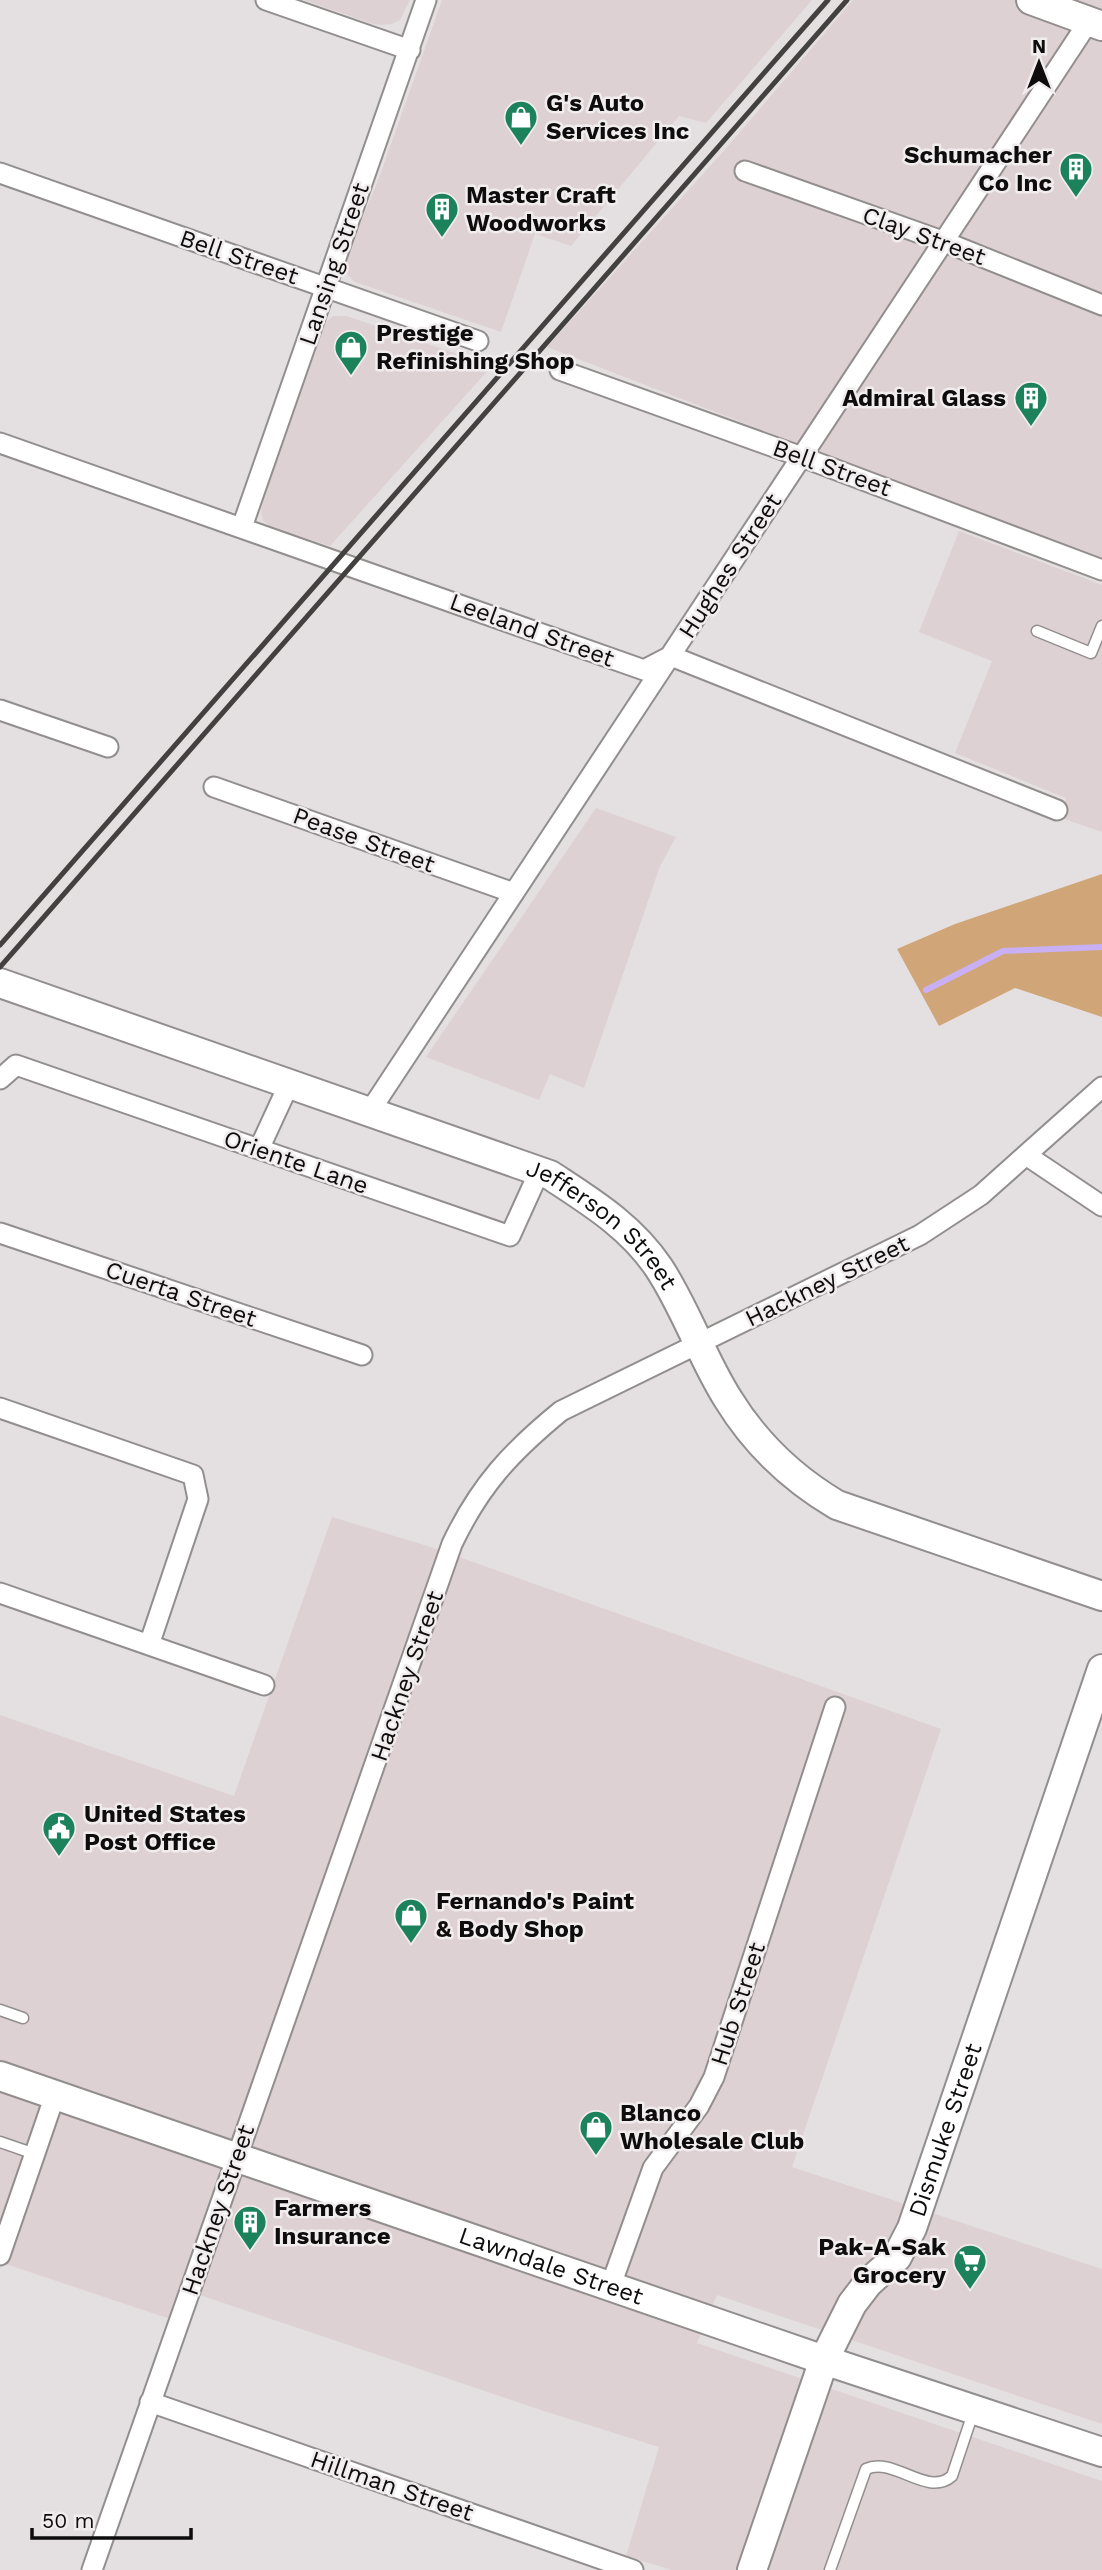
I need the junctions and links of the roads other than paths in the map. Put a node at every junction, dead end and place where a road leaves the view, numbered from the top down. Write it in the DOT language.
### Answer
graph roads {
  1 [pos="266,0"];
  2 [pos="426,0"];
  3 [pos="1031,0"];
  4 [pos="1096,23"];
  5 [pos="410,50"];
  6 [pos="745,171"];
  7 [pos="0,173"];
  8 [pos="945,242"];
  9 [pos="325,287"];
  10 [pos="1102,305"];
  11 [pos="478,341"];
  12 [pos="560,370"];
  13 [pos="0,443"];
  14 [pos="802,457"];
  15 [pos="242,527"];
  16 [pos="1102,570"];
  17 [pos="1102,626"];
  18 [pos="1037,631"];
  19 [pos="671,656"];
  20 [pos="0,710"];
  21 [pos="108,747"];
  22 [pos="214,787"];
  23 [pos="1057,810"];
  24 [pos="514,893"];
  25 [pos="0,983"];
  26 [pos="0,1079"];
  27 [pos="289,1084"];
  28 [pos="1102,1087"];
  29 [pos="370,1111"];
  30 [pos="259,1149"];
  31 [pos="1026,1155"];
  32 [pos="539,1172"];
  33 [pos="1102,1206"];
  34 [pos="0,1233"];
  35 [pos="700,1343"];
  36 [pos="362,1354"];
  37 [pos="0,1408"];
  38 [pos="0,1594"];
  39 [pos="1102,1596"];
  40 [pos="149,1645"];
  41 [pos="1102,1669"];
  42 [pos="264,1685"];
  43 [pos="835,1707"];
  44 [pos="0,2010"];
  45 [pos="23,2018"];
  46 [pos="0,2076"];
  47 [pos="55,2095"];
  48 [pos="0,2142"];
  49 [pos="35,2154"];
  50 [pos="236,2157"];
  51 [pos="0,2255"];
  52 [pos="611,2285"];
  53 [pos="824,2360"];
  54 [pos="150,2402"];
  55 [pos="974,2410"];
  56 [pos="1102,2452"];
  57 [pos="92,2570"];
  58 [pos="633,2570"];
  59 [pos="752,2570"];
  60 [pos="831,2570"];
  1 -- 5 [label="street"];
  2 -- 5 [label="street, Lansing Street"];
  3 -- 4 [label="street"];
  4 -- 8 [label="street, Hughes Street"];
  5 -- 9 [label="street, Lansing Street"];
  6 -- 8 [label="street, Clay Street"];
  7 -- 9 [label="street, Bell Street"];
  8 -- 10 [label="street, Clay Street"];
  8 -- 14 [label="street, Hughes Street"];
  9 -- 11 [label="street, Bell Street"];
  9 -- 15 [label="street, Lansing Street"];
  12 -- 14 [label="street, Bell Street"];
  13 -- 15 [label="street, Leeland Street"];
  14 -- 16 [label="street, Bell Street"];
  14 -- 19 [label="street, Hughes Street"];
  15 -- 19 [label="street, Leeland Street"];
  17 -- 18 [label="lane"];
  19 -- 23 [label="street"];
  19 -- 24 [label="street, Hughes Street"];
  20 -- 21 [label="street"];
  22 -- 24 [label="street, Pease Street"];
  24 -- 29 [label="street, Hughes Street"];
  25 -- 27 [label="street, Jefferson Street"];
  26 -- 30 [label="street, Oriente Lane"];
  27 -- 29 [label="street, Jefferson Street"];
  27 -- 30 [label="street"];
  28 -- 31 [label="street, Hackney Street"];
  29 -- 32 [label="street, Jefferson Street"];
  30 -- 32 [label="street, Oriente Lane"];
  31 -- 33 [label="street"];
  31 -- 35 [label="street, Hackney Street"];
  32 -- 35 [label="street, Jefferson Street"];
  34 -- 36 [label="street, Cuerta Street"];
  35 -- 39 [label="street, Jefferson Street"];
  35 -- 50 [label="street, Hackney Street"];
  37 -- 40 [label="street"];
  38 -- 40 [label="street"];
  40 -- 42 [label="street"];
  41 -- 53 [label="street, Dismuke Street"];
  43 -- 52 [label="street, Hub Street"];
  44 -- 45 [label="lane"];
  46 -- 47 [label="street, Lawndale Street"];
  47 -- 49 [label="street"];
  47 -- 50 [label="street, Lawndale Street"];
  48 -- 49 [label="lane"];
  49 -- 51 [label="street"];
  50 -- 52 [label="street, Lawndale Street"];
  50 -- 54 [label="street, Hackney Street"];
  52 -- 53 [label="street, Lawndale Street"];
  53 -- 55 [label="street, Lawndale Street"];
  53 -- 59 [label="street, Dismuke Street"];
  54 -- 57 [label="street, Hackney Street"];
  54 -- 58 [label="street, Hillman Street"];
  55 -- 56 [label="street, Lawndale Street"];
  55 -- 60 [label="lane"];
}
